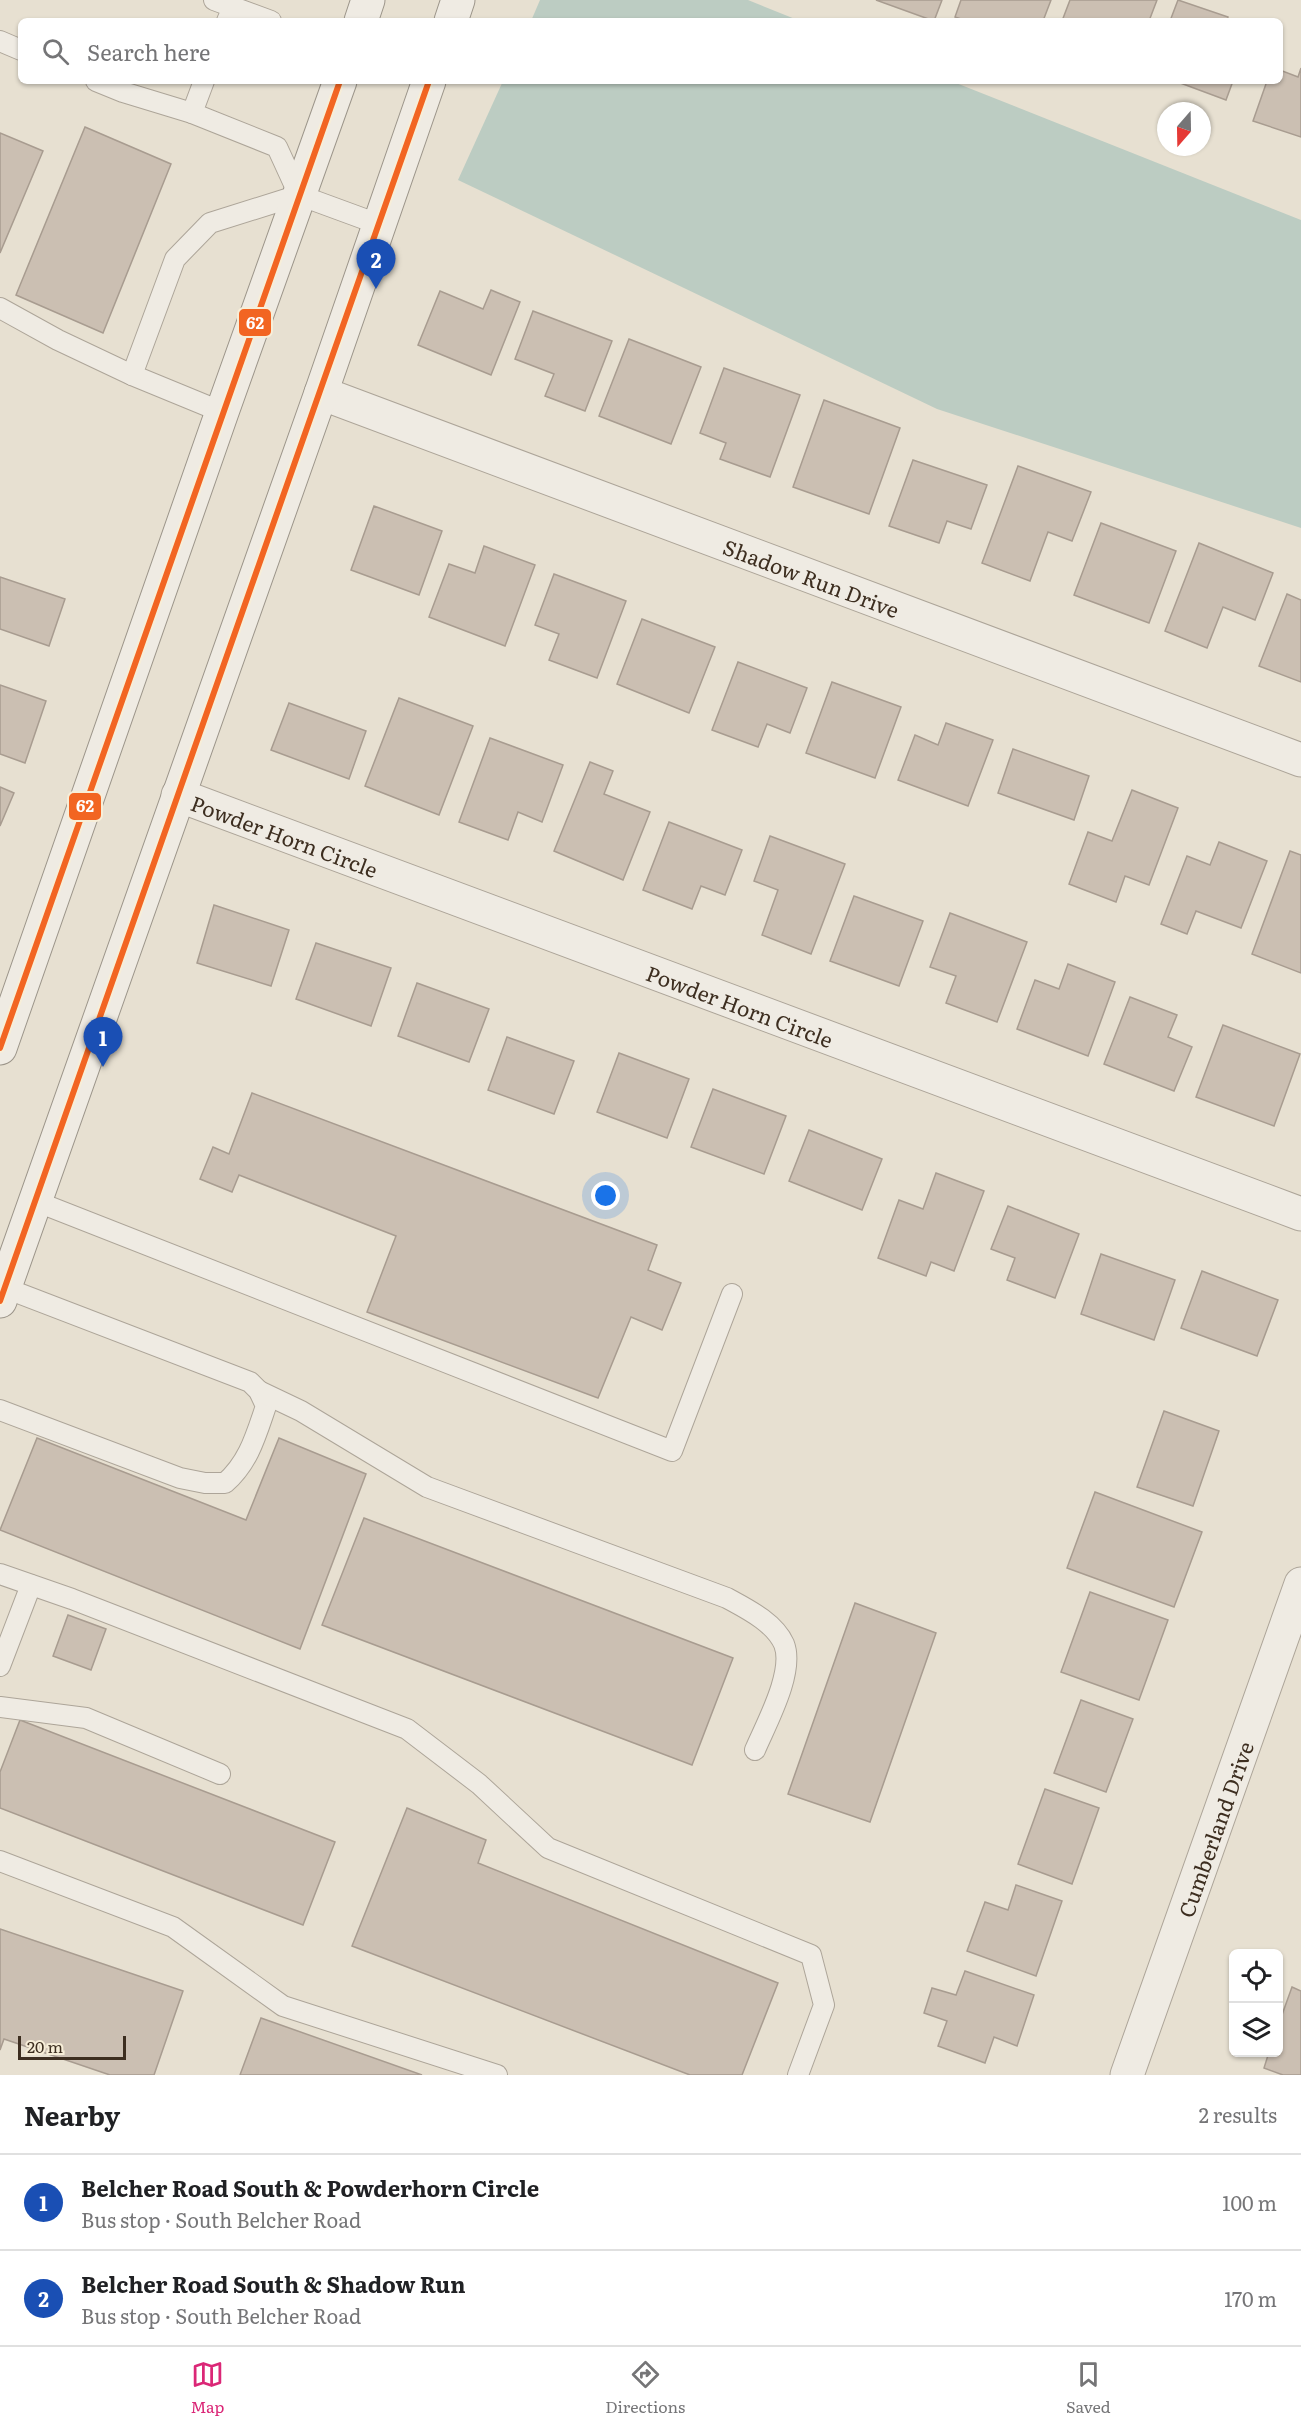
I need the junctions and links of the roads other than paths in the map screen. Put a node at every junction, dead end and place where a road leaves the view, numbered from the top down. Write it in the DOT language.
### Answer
graph roads {
  1 [pos="214,0"];
  2 [pos="369,0"];
  3 [pos="458,0"];
  4 [pos="230,14"];
  5 [pos="253,18"];
  6 [pos="362,18"];
  7 [pos="452,18"];
  8 [pos="0,41"];
  9 [pos="18,50"];
  10 [pos="103,84"];
  11 [pos="203,84"];
  12 [pos="339,84"];
  13 [pos="428,84"];
  14 [pos="192,113"];
  15 [pos="299,195"];
  16 [pos="378,224"];
  17 [pos="0,308"];
  18 [pos="132,375"];
  19 [pos="321,393"];
  20 [pos="222,412"];
  21 [pos="1301,760"];
  22 [pos="178,795"];
  23 [pos="0,1048"];
  24 [pos="35,1201"];
  25 [pos="1301,1214"];
  26 [pos="2,1291"];
  27 [pos="732,1294"];
  28 [pos="259,1391"];
  29 [pos="0,1410"];
  30 [pos="0,1574"];
  31 [pos="1301,1584"];
  32 [pos="31,1585"];
  33 [pos="0,1666"];
  34 [pos="0,1707"];
  35 [pos="755,1750"];
  36 [pos="220,1774"];
  37 [pos="0,1861"];
  38 [pos="497,2075"];
  39 [pos="798,2075"];
  40 [pos="1127,2075"];
  1 -- 4 [label="lane"];
  2 -- 6 [label="street"];
  3 -- 7 [label="street"];
  4 -- 5 [label="lane"];
  8 -- 9 [label="lane"];
  10 -- 14 [label="lane"];
  11 -- 14 [label="lane"];
  12 -- 15 [label="street"];
  13 -- 16 [label="street"];
  14 -- 15 [label="lane"];
  15 -- 16 [label="lane"];
  15 -- 18 [label="lane"];
  15 -- 20 [label="street"];
  16 -- 19 [label="street"];
  17 -- 18 [label="lane"];
  18 -- 20 [label="lane"];
  19 -- 21 [label="street, Shadow Run Drive"];
  19 -- 22 [label="street"];
  20 -- 23 [label="street"];
  22 -- 24 [label="street"];
  22 -- 25 [label="street, Powder Horn Circle"];
  24 -- 26 [label="street"];
  24 -- 27 [label="lane"];
  26 -- 28 [label="lane"];
  28 -- 29 [label="lane"];
  28 -- 35 [label="lane"];
  30 -- 32 [label="lane"];
  31 -- 40 [label="street, Cumberland Drive"];
  32 -- 33 [label="lane"];
  32 -- 39 [label="lane"];
  34 -- 36 [label="lane"];
  37 -- 38 [label="lane"];
}
